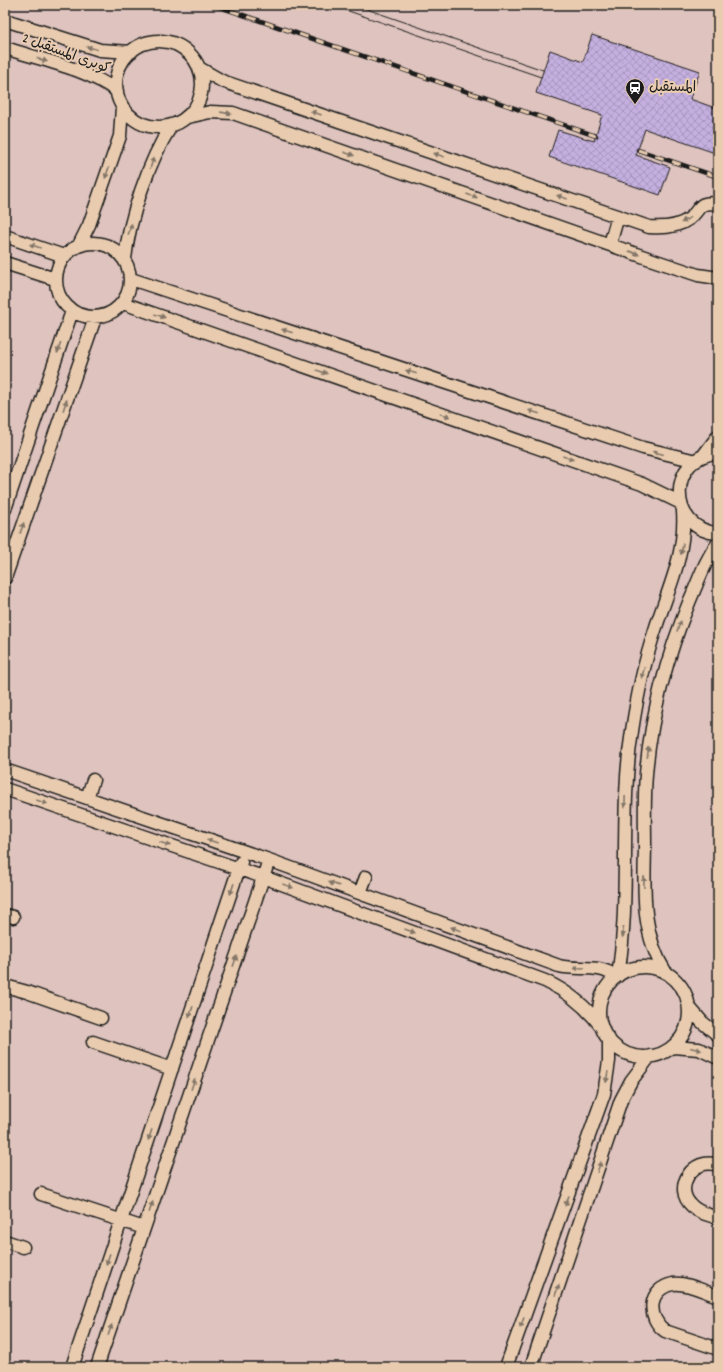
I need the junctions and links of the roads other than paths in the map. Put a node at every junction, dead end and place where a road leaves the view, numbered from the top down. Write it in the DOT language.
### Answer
graph roads {
  1 [pos="5,20"];
  2 [pos="5,48"];
  3 [pos="131,52"];
  4 [pos="199,68"];
  5 [pos="116,91"];
  6 [pos="122,107"];
  7 [pos="188,117"];
  8 [pos="171,126"];
  9 [pos="718,204"];
  10 [pos="618,216"];
  11 [pos="5,236"];
  12 [pos="610,244"];
  13 [pos="79,245"];
  14 [pos="64,256"];
  15 [pos="125,259"];
  16 [pos="5,262"];
  17 [pos="718,278"];
  18 [pos="55,279"];
  19 [pos="131,279"];
  20 [pos="123,303"];
  21 [pos="72,311"];
  22 [pos="95,318"];
  23 [pos="718,436"];
  24 [pos="718,453"];
  25 [pos="699,458"];
  26 [pos="682,507"];
  27 [pos="5,509"];
  28 [pos="718,533"];
  29 [pos="718,543"];
  30 [pos="5,578"];
  31 [pos="5,770"];
  32 [pos="93,780"];
  33 [pos="5,789"];
  34 [pos="87,798"];
  35 [pos="245,852"];
  36 [pos="269,860"];
  37 [pos="239,869"];
  38 [pos="263,877"];
  39 [pos="366,877"];
  40 [pos="360,893"];
  41 [pos="666,972"];
  42 [pos="617,976"];
  43 [pos="5,986"];
  44 [pos="689,1007"];
  45 [pos="101,1018"];
  46 [pos="606,1034"];
  47 [pos="718,1035"];
  48 [pos="93,1042"];
  49 [pos="673,1046"];
  50 [pos="650,1056"];
  51 [pos="718,1058"];
  52 [pos="172,1068"];
  53 [pos="718,1165"];
  54 [pos="41,1194"];
  55 [pos="718,1218"];
  56 [pos="121,1220"];
  57 [pos="144,1228"];
  58 [pos="5,1241"];
  59 [pos="23,1247"];
  60 [pos="718,1296"];
  61 [pos="718,1349"];
  62 [pos="511,1365"];
  63 [pos="72,1367"];
  64 [pos="97,1367"];
  65 [pos="531,1367"];
  3 -- 1 [label="street, كوبرى المستقبل 2, one-way"];
  2 -- 5 [label="street, كوبرى المستقبل 2, one-way"];
  3 -- 4 [label="street"];
  3 -- 5 [label="street"];
  4 -- 7 [label="street"];
  10 -- 4 [label="street, one-way"];
  5 -- 6 [label="street"];
  6 -- 8 [label="street"];
  6 -- 13 [label="street, one-way"];
  7 -- 8 [label="street"];
  7 -- 12 [label="street, one-way"];
  15 -- 8 [label="street, one-way"];
  9 -- 10 [label="street, one-way"];
  10 -- 12 [label="street"];
  14 -- 11 [label="street, one-way"];
  12 -- 17 [label="street, one-way"];
  13 -- 14 [label="street"];
  13 -- 15 [label="street"];
  14 -- 18 [label="street"];
  15 -- 19 [label="street"];
  16 -- 18 [label="street"];
  18 -- 21 [label="street"];
  19 -- 20 [label="street"];
  25 -- 19 [label="street, one-way"];
  20 -- 22 [label="street"];
  20 -- 26 [label="street, one-way"];
  21 -- 22 [label="street"];
  21 -- 27 [label="street, one-way"];
  30 -- 22 [label="street, one-way"];
  23 -- 25 [label="street"];
  24 -- 25 [label="street"];
  25 -- 26 [label="street"];
  26 -- 28 [label="street"];
  26 -- 42 [label="street, one-way"];
  41 -- 29 [label="street, one-way"];
  31 -- 34 [label="street"];
  32 -- 34 [label="street"];
  33 -- 37 [label="street, one-way"];
  35 -- 34 [label="street, one-way"];
  35 -- 36 [label="street"];
  35 -- 37 [label="street"];
  36 -- 38 [label="street"];
  40 -- 36 [label="street, one-way"];
  37 -- 38 [label="street"];
  37 -- 52 [label="street, one-way"];
  38 -- 46 [label="street, one-way"];
  57 -- 38 [label="street, one-way"];
  39 -- 40 [label="street"];
  42 -- 40 [label="street, one-way"];
  41 -- 42 [label="street"];
  41 -- 44 [label="street"];
  42 -- 46 [label="street"];
  43 -- 45 [label="street"];
  44 -- 47 [label="street"];
  44 -- 49 [label="street"];
  46 -- 50 [label="street"];
  46 -- 62 [label="street, one-way"];
  48 -- 52 [label="street"];
  49 -- 50 [label="street"];
  49 -- 51 [label="street, one-way"];
  65 -- 50 [label="street, one-way"];
  52 -- 56 [label="street, one-way"];
  53 -- 55 [label="street"];
  54 -- 56 [label="street"];
  56 -- 57 [label="street"];
  56 -- 63 [label="street, one-way"];
  64 -- 57 [label="street, one-way"];
  58 -- 59 [label="street"];
  60 -- 61 [label="street"];
}
